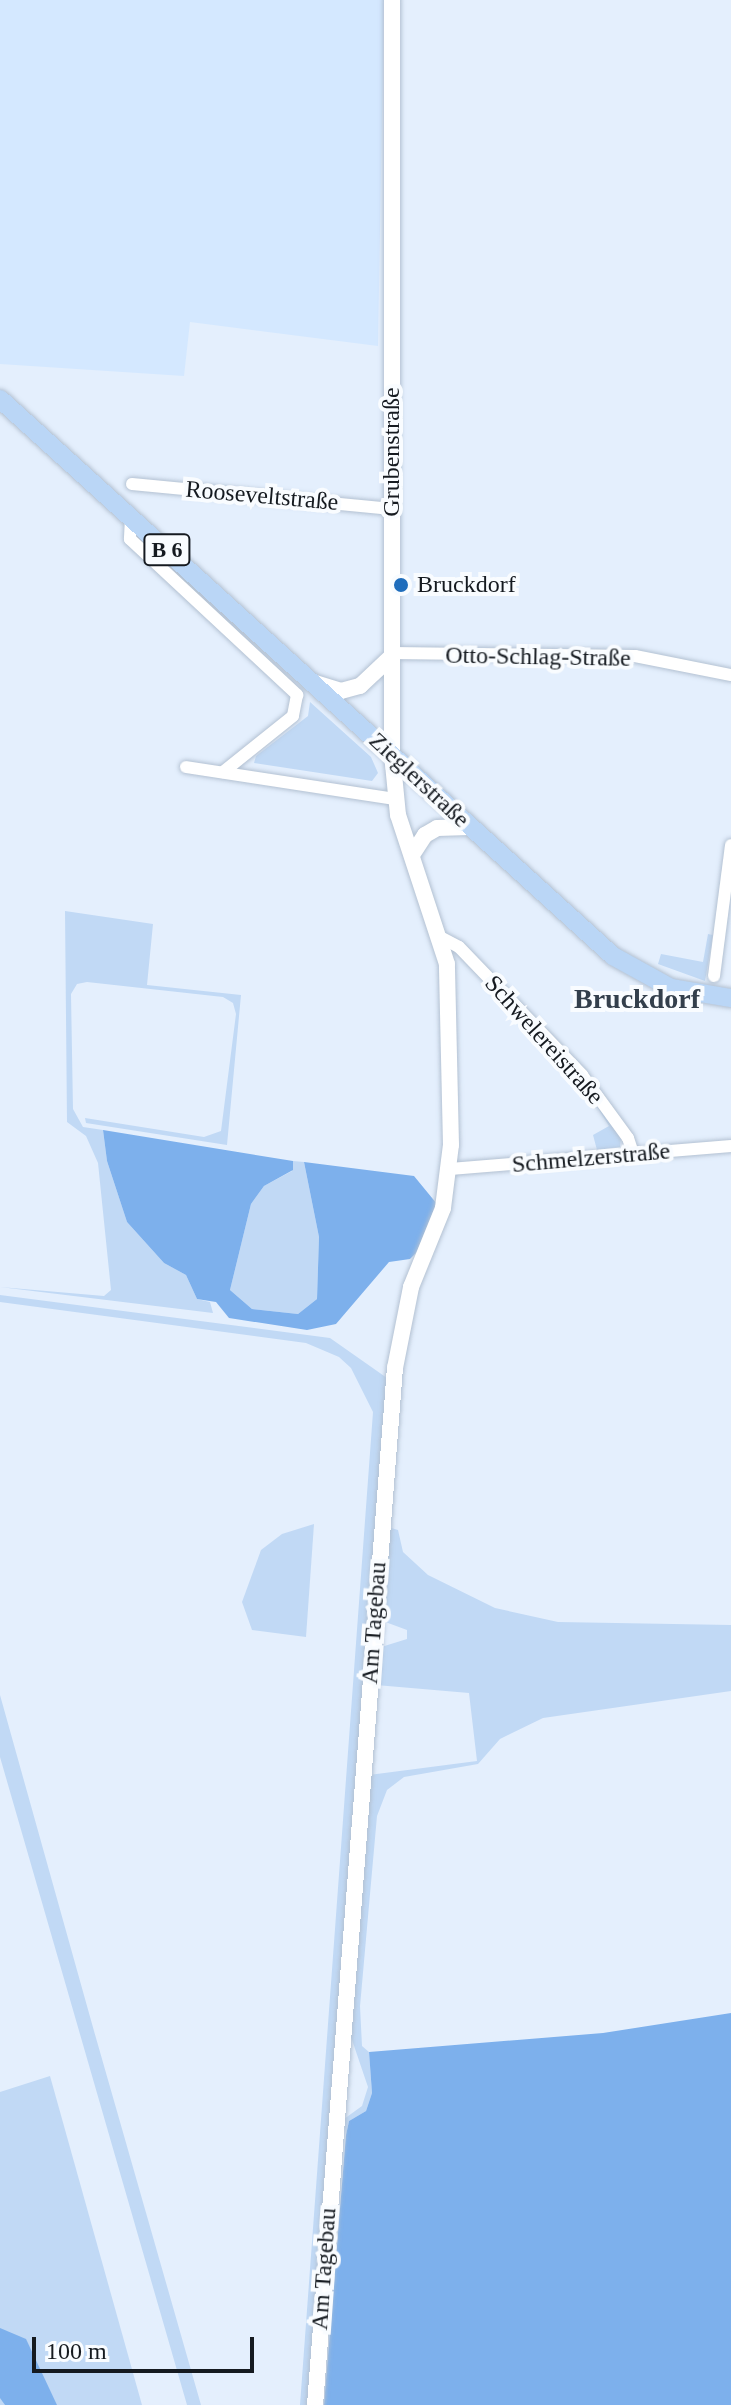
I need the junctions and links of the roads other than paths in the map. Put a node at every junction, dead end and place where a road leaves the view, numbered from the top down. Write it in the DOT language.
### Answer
graph roads {
  1 [pos="392,0"];
  2 [pos="0,399"];
  3 [pos="132,484"];
  4 [pos="392,509"];
  5 [pos="131,518"];
  6 [pos="392,654"];
  7 [pos="731,675"];
  8 [pos="315,683"];
  9 [pos="392,754"];
  10 [pos="186,767"];
  11 [pos="223,772"];
  12 [pos="396,799"];
  13 [pos="469,827"];
  14 [pos="731,845"];
  15 [pos="412,855"];
  16 [pos="442,938"];
  17 [pos="714,976"];
  18 [pos="731,998"];
  19 [pos="731,1146"];
  20 [pos="633,1153"];
  21 [pos="450,1169"];
  22 [pos="315,2405"];
  1 -- 4 [label="street, Grubenstraße"];
  2 -- 5 [label="main road, Zieglerstraße / B 6"];
  3 -- 4 [label="street, Rooseveltstraße"];
  4 -- 6 [label="street, Grubenstraße"];
  5 -- 8 [label="main road, Zieglerstraße / B 6"];
  5 -- 11 [label="street, Zieglerstraße"];
  6 -- 7 [label="street, Otto-Schlag-Straße"];
  6 -- 8 [label="street"];
  6 -- 9 [label="street, Grubenstraße"];
  8 -- 9 [label="main road, Zieglerstraße / B 6"];
  9 -- 12 [label="street, Am Tagebau"];
  9 -- 13 [label="main road, Zieglerstraße / B 6"];
  10 -- 11 [label="street"];
  11 -- 12 [label="street"];
  12 -- 15 [label="street, Am Tagebau"];
  13 -- 15 [label="street"];
  13 -- 18 [label="main road, Zieglerstraße / B 6"];
  14 -- 17 [label="street"];
  15 -- 16 [label="street, Am Tagebau"];
  16 -- 20 [label="street, Schwelereistraße"];
  16 -- 21 [label="street, Am Tagebau"];
  19 -- 20 [label="street, Schmelzerstraße"];
  20 -- 21 [label="street, Schmelzerstraße"];
  21 -- 22 [label="street, Am Tagebau"];
}
